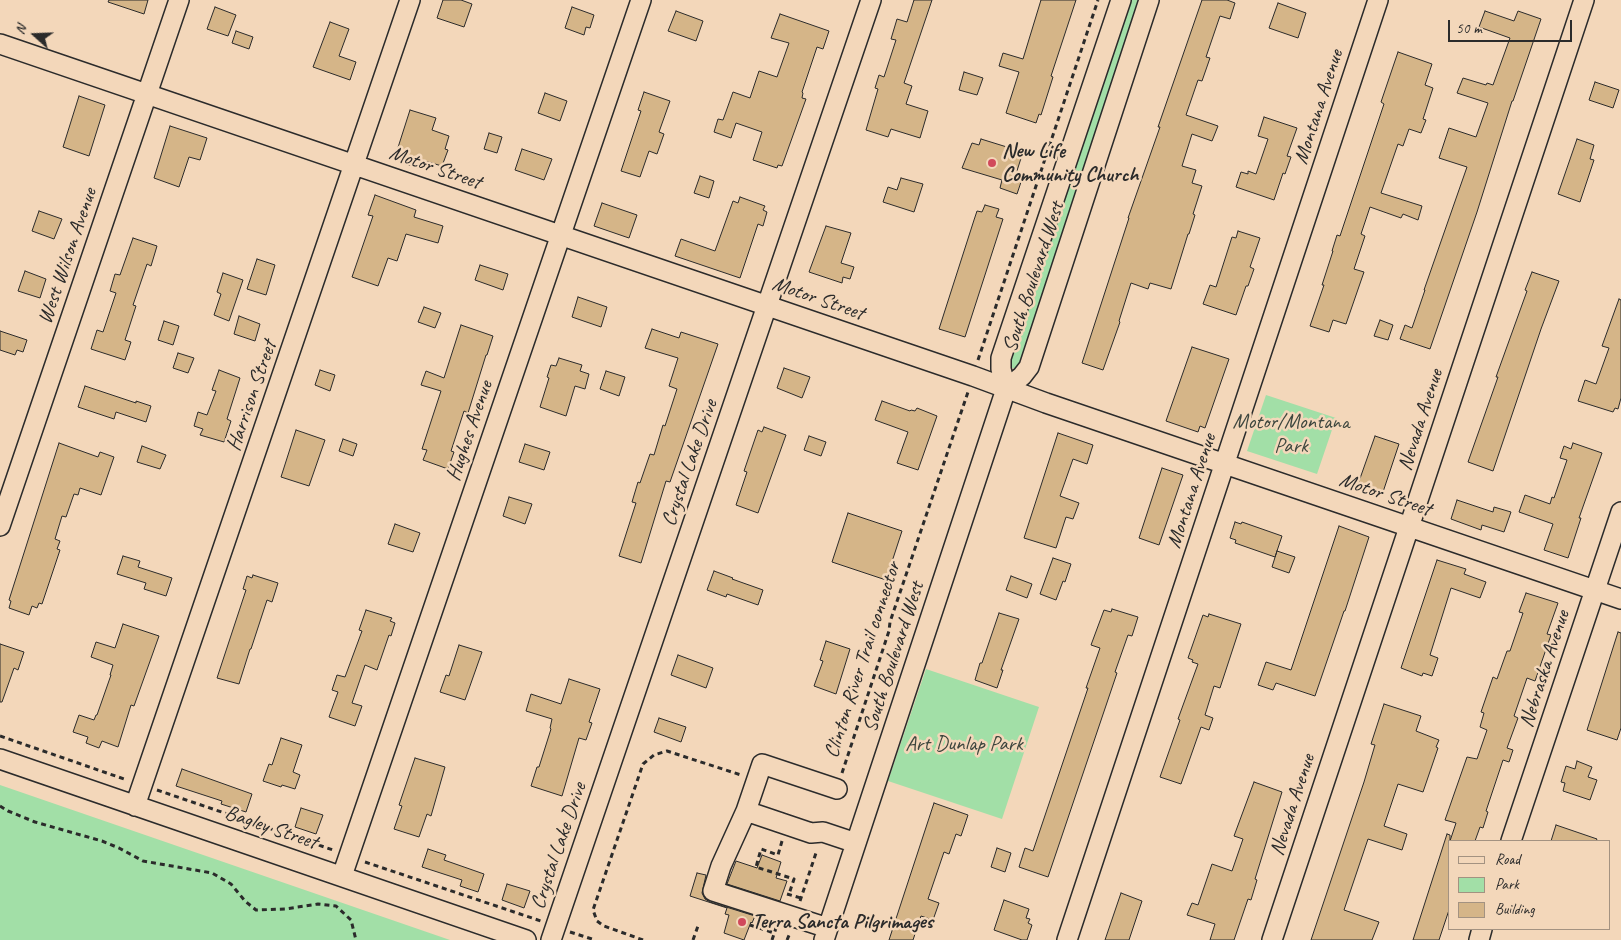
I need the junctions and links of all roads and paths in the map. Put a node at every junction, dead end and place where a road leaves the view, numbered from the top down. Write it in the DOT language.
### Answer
graph roads {
  1 [pos="179,0"];
  2 [pos="410,0"];
  3 [pos="641,0"];
  4 [pos="871,0"];
  5 [pos="1098,0"];
  6 [pos="1120,0"];
  7 [pos="1149,0"];
  8 [pos="1378,0"];
  9 [pos="1584,0"];
  10 [pos="0,44"];
  11 [pos="147,94"];
  12 [pos="354,164"];
  13 [pos="560,235"];
  14 [pos="767,305"];
  15 [pos="976,368"];
  16 [pos="1006,388"];
  17 [pos="969,389"];
  18 [pos="1225,463"];
  19 [pos="1621,512"];
  20 [pos="0,526"];
  21 [pos="1409,527"];
  22 [pos="1595,590"];
  23 [pos="1621,599"];
  24 [pos="0,736"];
  25 [pos="0,759"];
  26 [pos="756,781"];
  27 [pos="131,782"];
  28 [pos="153,789"];
  29 [pos="837,789"];
  30 [pos="0,806"];
  31 [pos="135,806"];
  32 [pos="746,812"];
  33 [pos="788,825"];
  34 [pos="822,832"];
  35 [pos="1512,840"];
  36 [pos="856,843"];
  37 [pos="338,852"];
  38 [pos="359,860"];
  39 [pos="342,876"];
  40 [pos="801,898"];
  41 [pos="795,918"];
  42 [pos="750,925"];
  43 [pos="698,926"];
  44 [pos="554,931"];
  45 [pos="774,933"];
  46 [pos="826,934"];
  47 [pos="356,940"];
  48 [pos="526,940"];
  49 [pos="595,940"];
  50 [pos="643,940"];
  51 [pos="693,940"];
  52 [pos="787,940"];
  53 [pos="1067,940"];
  54 [pos="1272,940"];
  1 -- 11 [label="street, West Wilson Avenue"];
  2 -- 12 [label="street, Harrison Street"];
  3 -- 13 [label="street, Hughes Avenue"];
  4 -- 14 [label="street, Crystal Lake Drive"];
  5 -- 15 [label="path"];
  6 -- 16 [label="street, South Boulevard West"];
  7 -- 16 [label="street, South Boulevard West"];
  8 -- 18 [label="street, Montana Avenue"];
  9 -- 21 [label="street, Nevada Avenue"];
  10 -- 11 [label="street, Motor Street"];
  11 -- 12 [label="street, Motor Street"];
  11 -- 20 [label="street, West Wilson Avenue"];
  12 -- 13 [label="street, Motor Street"];
  12 -- 31 [label="street, Harrison Street"];
  13 -- 14 [label="street, Motor Street"];
  13 -- 39 [label="street, Hughes Avenue"];
  14 -- 16 [label="street, Motor Street"];
  14 -- 44 [label="street, Crystal Lake Drive"];
  16 -- 18 [label="street, Motor Street"];
  16 -- 36 [label="street, South Boulevard West"];
  17 -- 29 [label="path, Clinton River Trail connector"];
  18 -- 21 [label="street, Motor Street"];
  18 -- 53 [label="street, Montana Avenue"];
  19 -- 22 [label="street, Nebraska Avenue"];
  21 -- 22 [label="street, Motor Street"];
  21 -- 54 [label="street, Nevada Avenue"];
  22 -- 23 [label="street, Motor Street"];
  22 -- 35 [label="street, Nebraska Avenue"];
  24 -- 27 [label="path"];
  25 -- 31 [label="street, Bagley Street"];
  26 -- 29 [label="street"];
  26 -- 32 [label="street"];
  26 -- 50 [label="path"];
  28 -- 37 [label="path"];
  30 -- 47 [label="path"];
  31 -- 39 [label="street, Bagley Street"];
  32 -- 33 [label="street"];
  32 -- 41 [label="street"];
  33 -- 34 [label="street"];
  33 -- 40 [label="path"];
  34 -- 36 [label="street"];
  34 -- 40 [label="path"];
  36 -- 46 [label="street, South Boulevard West"];
  38 -- 44 [label="path"];
  39 -- 48 [label="street, Bagley Street"];
  40 -- 41 [label="path"];
  41 -- 46 [label="street"];
  41 -- 52 [label="path"];
  42 -- 45 [label="path"];
  43 -- 51 [label="path"];
  44 -- 49 [label="path"];
}
